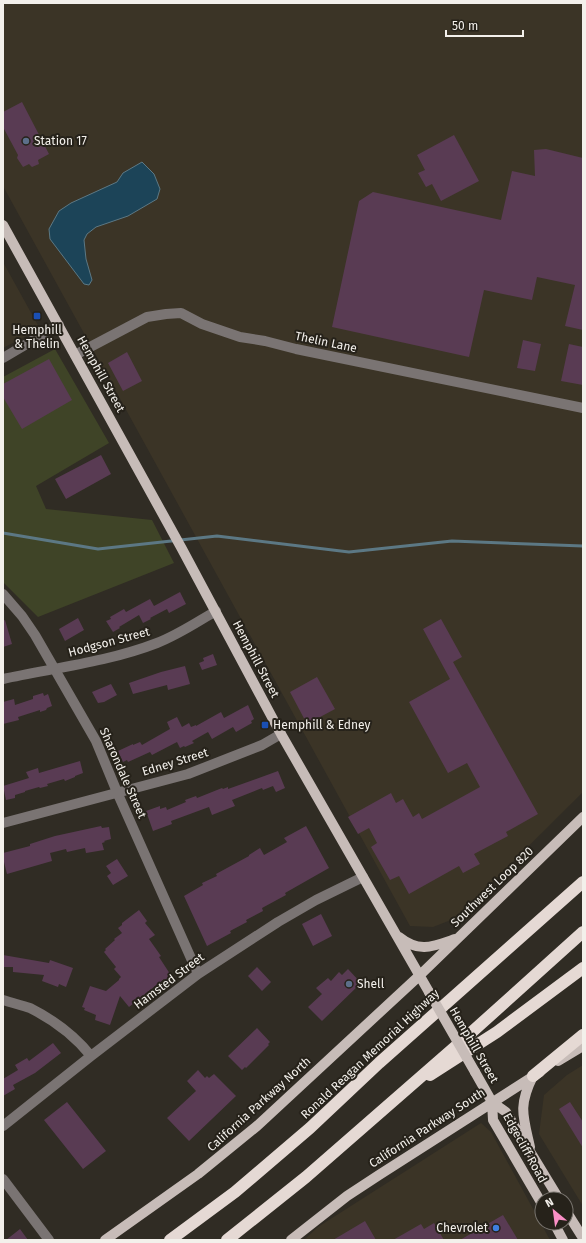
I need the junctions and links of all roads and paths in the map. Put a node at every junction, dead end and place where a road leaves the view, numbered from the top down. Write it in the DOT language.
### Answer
graph roads {
  1 [pos="3,224"];
  2 [pos="59,325"];
  3 [pos="75,355"];
  4 [pos="3,358"];
  5 [pos="583,408"];
  6 [pos="3,594"];
  7 [pos="216,611"];
  8 [pos="56,669"];
  9 [pos="3,680"];
  10 [pos="281,734"];
  11 [pos="117,792"];
  12 [pos="583,817"];
  13 [pos="3,823"];
  14 [pos="363,877"];
  15 [pos="583,882"];
  16 [pos="583,932"];
  17 [pos="396,934"];
  18 [pos="460,937"];
  19 [pos="583,968"];
  20 [pos="198,974"];
  21 [pos="419,976"];
  22 [pos="3,1000"];
  23 [pos="583,1035"];
  24 [pos="583,1046"];
  25 [pos="91,1056"];
  26 [pos="533,1076"];
  27 [pos="401,1093"];
  28 [pos="492,1102"];
  29 [pos="3,1126"];
  30 [pos="532,1157"];
  31 [pos="3,1179"];
  32 [pos="534,1191"];
  33 [pos="554,1191"];
  34 [pos="574,1224"];
  35 [pos="558,1231"];
  36 [pos="582,1236"];
  37 [pos="49,1240"];
  38 [pos="105,1240"];
  39 [pos="170,1240"];
  40 [pos="227,1240"];
  41 [pos="291,1240"];
  42 [pos="563,1240"];
  43 [pos="569,1240"];
  1 -- 2 [label="main road, Hemphill Street"];
  2 -- 3 [label="main road, Hemphill Street"];
  2 -- 4 [label="street"];
  3 -- 5 [label="street, Thelin Lane"];
  3 -- 7 [label="main road, Hemphill Street"];
  6 -- 8 [label="street, Sharondale Street"];
  7 -- 8 [label="street, Hodgson Street"];
  7 -- 10 [label="main road, Hemphill Street"];
  8 -- 9 [label="street, Hodgson Street"];
  8 -- 11 [label="street, Sharondale Street"];
  10 -- 11 [label="street, Edney Street"];
  10 -- 14 [label="main road, Hemphill Street"];
  11 -- 13 [label="street, Edney Street"];
  11 -- 20 [label="street, Sharondale Street"];
  12 -- 18 [label="main road, Southwest Loop 820"];
  14 -- 17 [label="main road, Hemphill Street"];
  14 -- 20 [label="street, Hamsted Street"];
  15 -- 39 [label="highway, Ronald Reagan Memorial Highway"];
  16 -- 27 [label="highway"];
  17 -- 18 [label="main road"];
  17 -- 21 [label="main road, Hemphill Street"];
  18 -- 21 [label="main road, Southwest Loop 820"];
  19 -- 27 [label="highway"];
  20 -- 25 [label="street, Hamsted Street"];
  21 -- 28 [label="main road, Hemphill Street, bridge"];
  21 -- 38 [label="main road, California Parkway North"];
  22 -- 25 [label="street"];
  23 -- 26 [label="highway"];
  24 -- 26 [label="main road, California Parkway South"];
  25 -- 29 [label="street, Hamsted Street"];
  26 -- 28 [label="main road, California Parkway South"];
  26 -- 30 [label="main road"];
  27 -- 40 [label="highway"];
  28 -- 30 [label="main road, Edgecliff Road"];
  28 -- 32 [label="main road, Edgecliff Road"];
  28 -- 41 [label="main road, California Parkway South"];
  30 -- 33 [label="main road, Edgecliff Road"];
  31 -- 37 [label="street"];
  34 -- 36 [label="main road"];
  35 -- 42 [label="main road"];
  36 -- 43 [label="main road"];
}
